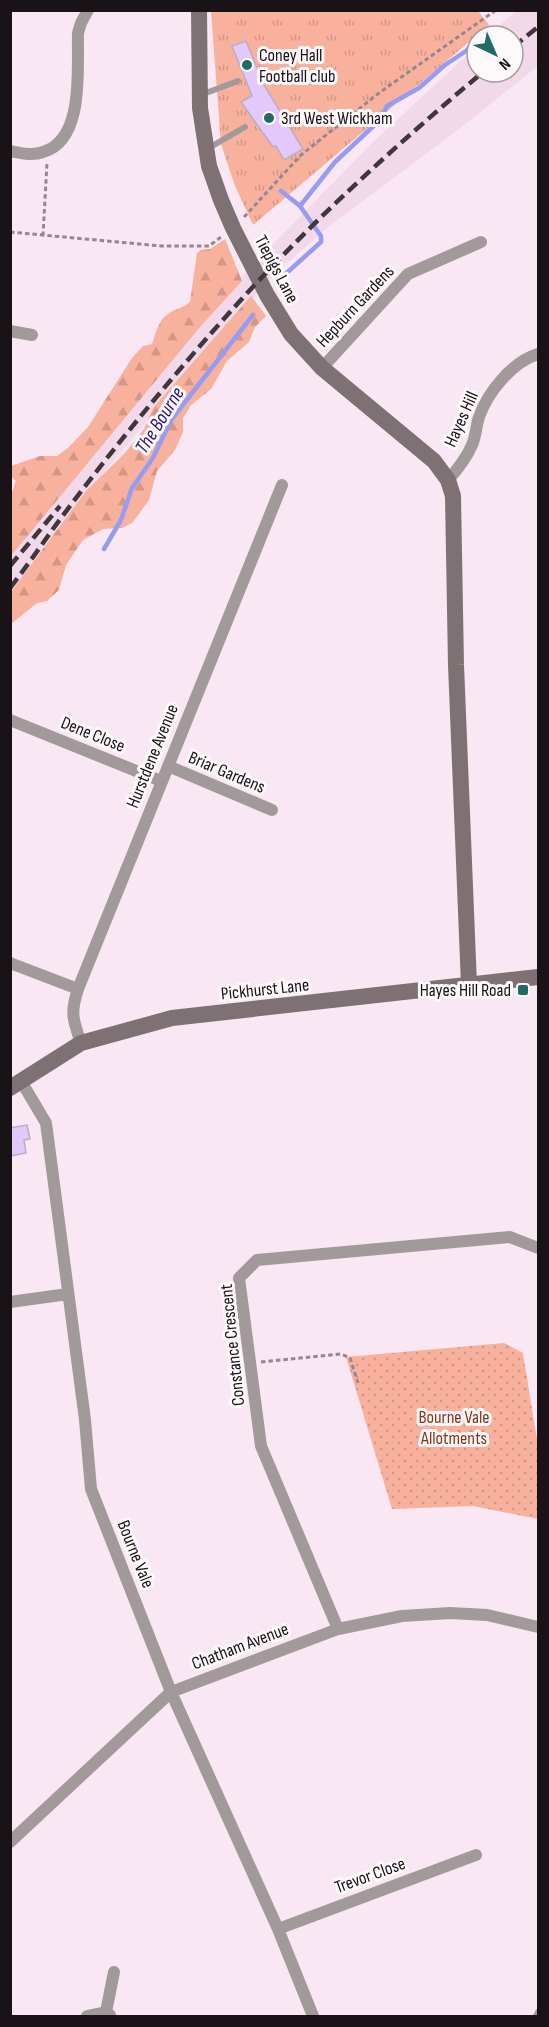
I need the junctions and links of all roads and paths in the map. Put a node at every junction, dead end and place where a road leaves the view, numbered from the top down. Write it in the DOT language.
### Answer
graph roads {
  1 [pos="88,10"];
  2 [pos="199,10"];
  3 [pos="496,10"];
  4 [pos="238,81"];
  5 [pos="199,95"];
  6 [pos="245,127"];
  7 [pos="206,149"];
  8 [pos="10,151"];
  9 [pos="47,151"];
  10 [pos="233,228"];
  11 [pos="10,232"];
  12 [pos="43,236"];
  13 [pos="482,242"];
  14 [pos="10,331"];
  15 [pos="32,334"];
  16 [pos="538,354"];
  17 [pos="322,368"];
  18 [pos="448,480"];
  19 [pos="282,485"];
  20 [pos="10,720"];
  21 [pos="168,766"];
  22 [pos="161,782"];
  23 [pos="272,810"];
  24 [pos="10,963"];
  25 [pos="538,977"];
  26 [pos="469,985"];
  27 [pos="78,989"];
  28 [pos="81,1043"];
  29 [pos="16,1084"];
  30 [pos="538,1248"];
  31 [pos="68,1294"];
  32 [pos="10,1302"];
  33 [pos="250,1363"];
  34 [pos="358,1383"];
  35 [pos="538,1627"];
  36 [pos="338,1629"];
  37 [pos="171,1692"];
  38 [pos="10,1842"];
  39 [pos="476,1855"];
  40 [pos="278,1929"];
  41 [pos="114,1972"];
  42 [pos="538,2012"];
  43 [pos="109,2014"];
  44 [pos="87,2016"];
  45 [pos="313,2016"];
  46 [pos="536,2016"];
  1 -- 9 [label="street"];
  2 -- 5 [label="street, Tiepigs Lane"];
  3 -- 10 [label="path"];
  4 -- 5 [label="lane"];
  5 -- 7 [label="street, Tiepigs Lane"];
  6 -- 7 [label="lane"];
  7 -- 10 [label="street, Tiepigs Lane"];
  8 -- 9 [label="street"];
  9 -- 12 [label="path"];
  10 -- 12 [label="path"];
  10 -- 17 [label="street, Tiepigs Lane"];
  11 -- 12 [label="path"];
  13 -- 17 [label="street, Hepburn Gardens"];
  14 -- 15 [label="street"];
  16 -- 18 [label="street, Hayes Hill"];
  17 -- 18 [label="street, Tiepigs Lane"];
  18 -- 26 [label="street"];
  19 -- 21 [label="street, Hurstdene Avenue"];
  20 -- 22 [label="street, Dene Close"];
  21 -- 22 [label="street, Hurstdene Avenue"];
  21 -- 23 [label="street, Briar Gardens"];
  22 -- 27 [label="street, Hurstdene Avenue"];
  24 -- 27 [label="street"];
  25 -- 26 [label="street, Pickhurst Lane"];
  26 -- 28 [label="street, Pickhurst Lane"];
  27 -- 28 [label="street, Hurstdene Avenue"];
  28 -- 29 [label="street, Pickhurst Lane"];
  29 -- 31 [label="street, Bourne Vale"];
  30 -- 33 [label="street, Constance Crescent"];
  31 -- 32 [label="street"];
  31 -- 37 [label="street, Bourne Vale"];
  33 -- 34 [label="path"];
  33 -- 36 [label="street, Constance Crescent"];
  35 -- 36 [label="street, Chatham Avenue"];
  36 -- 37 [label="street, Chatham Avenue"];
  37 -- 38 [label="street, Chatham Avenue"];
  37 -- 40 [label="street, Bourne Vale"];
  39 -- 40 [label="street, Trevor Close"];
  40 -- 45 [label="street, Bourne Vale"];
  41 -- 43 [label="street"];
  42 -- 46 [label="lane"];
  43 -- 44 [label="street"];
}
